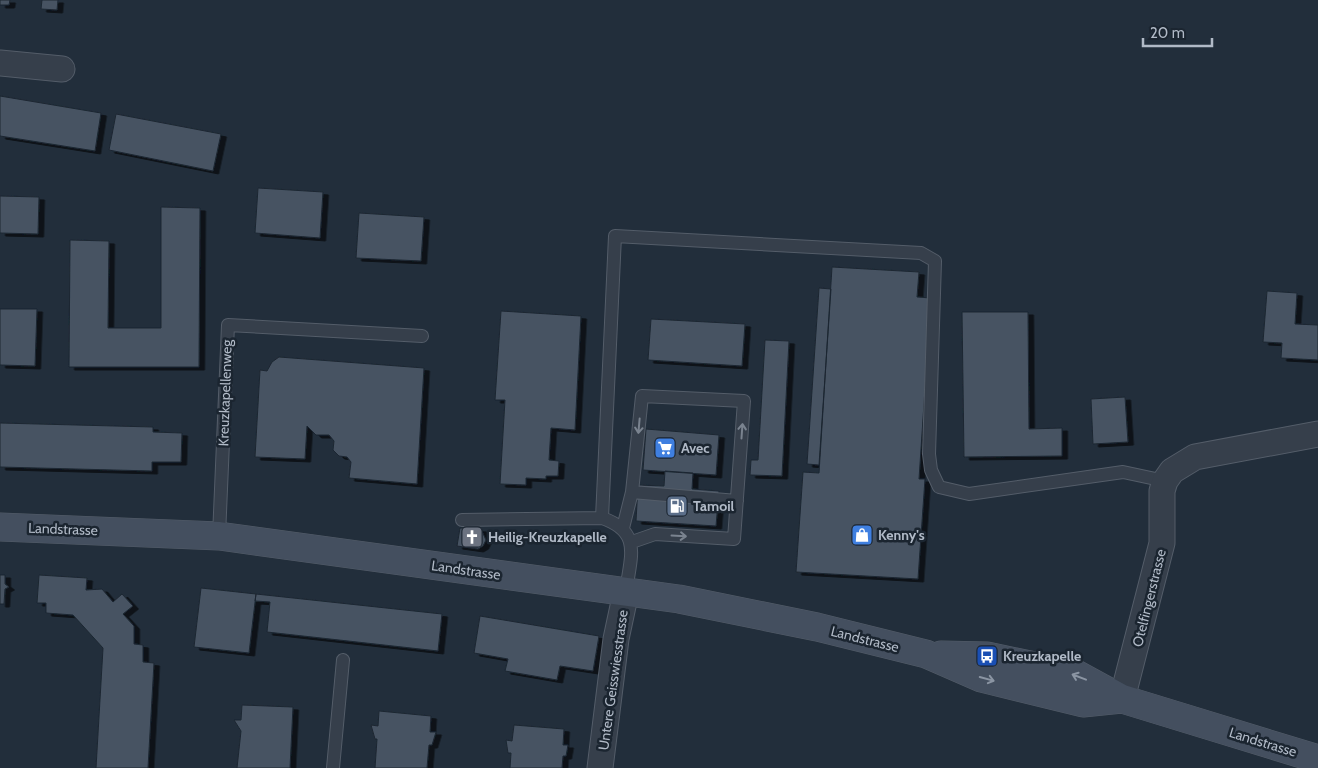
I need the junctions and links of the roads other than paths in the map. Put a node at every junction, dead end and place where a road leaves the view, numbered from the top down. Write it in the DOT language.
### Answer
graph roads {
  1 [pos="0,62"];
  2 [pos="62,69"];
  3 [pos="422,336"];
  4 [pos="1318,434"];
  5 [pos="1164,481"];
  6 [pos="632,492"];
  7 [pos="737,501"];
  8 [pos="602,518"];
  9 [pos="462,520"];
  10 [pos="0,527"];
  11 [pos="624,528"];
  12 [pos="219,536"];
  13 [pos="632,542"];
  14 [pos="626,592"];
  15 [pos="343,660"];
  16 [pos="1122,699"];
  17 [pos="1318,759"];
  18 [pos="333,768"];
  19 [pos="600,768"];
  1 -- 2 [label="street"];
  3 -- 12 [label="lane, Kreuzkapellenweg"];
  4 -- 5 [label="street"];
  5 -- 8 [label="lane"];
  5 -- 16 [label="street, Otelfingerstrasse"];
  6 -- 7 [label="lane"];
  7 -- 6 [label="lane, one-way"];
  6 -- 11 [label="lane"];
  13 -- 7 [label="lane, one-way"];
  8 -- 9 [label="lane"];
  8 -- 11 [label="lane"];
  10 -- 12 [label="main road, Landstrasse"];
  11 -- 13 [label="lane"];
  12 -- 14 [label="main road, Landstrasse"];
  13 -- 14 [label="lane"];
  14 -- 16 [label="main road, Landstrasse"];
  14 -- 19 [label="street, Untere Geisswiesstrasse"];
  15 -- 18 [label="lane"];
  16 -- 17 [label="main road, Landstrasse"];
}
